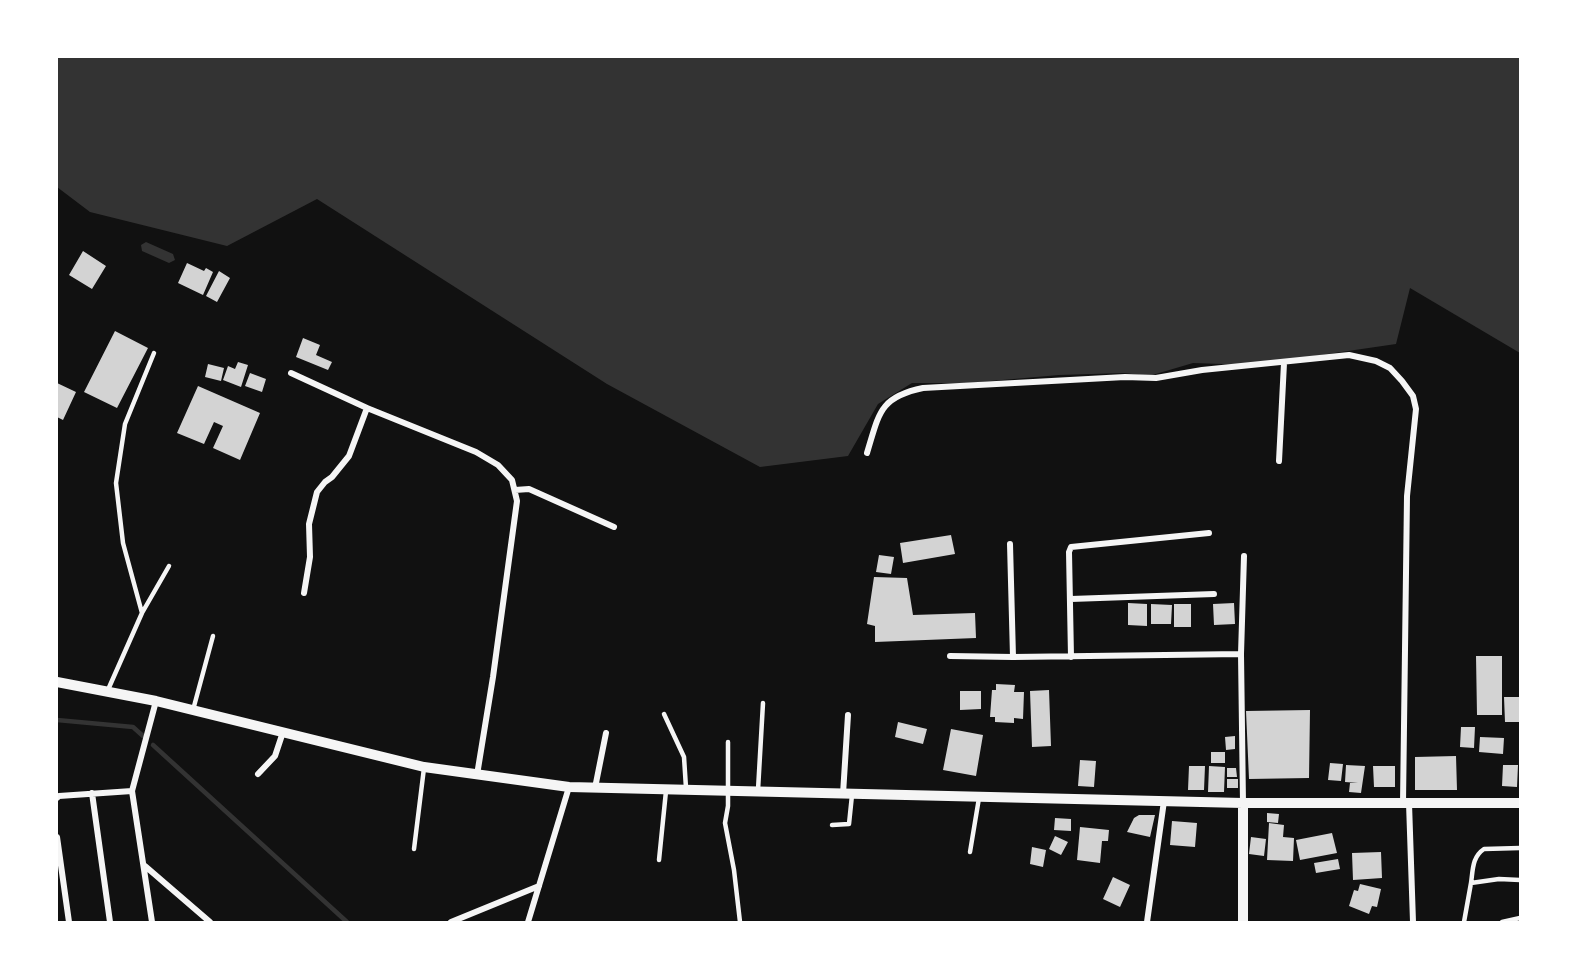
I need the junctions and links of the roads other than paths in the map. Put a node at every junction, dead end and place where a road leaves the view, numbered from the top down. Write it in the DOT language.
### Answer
graph roads {
  1 [pos="154,353"];
  2 [pos="1284,363"];
  3 [pos="291,373"];
  4 [pos="367,408"];
  5 [pos="867,453"];
  6 [pos="1279,461"];
  7 [pos="515,490"];
  8 [pos="614,527"];
  9 [pos="1209,533"];
  10 [pos="1010,544"];
  11 [pos="1244,556"];
  12 [pos="170,566"];
  13 [pos="304,593"];
  14 [pos="1214,594"];
  15 [pos="1071,599"];
  16 [pos="142,613"];
  17 [pos="213,636"];
  18 [pos="1241,654"];
  19 [pos="950,656"];
  20 [pos="1013,657"];
  21 [pos="1071,657"];
  22 [pos="57,682"];
  23 [pos="107,692"];
  24 [pos="156,701"];
  25 [pos="763,703"];
  26 [pos="193,710"];
  27 [pos="664,714"];
  28 [pos="848,715"];
  29 [pos="283,732"];
  30 [pos="606,733"];
  31 [pos="728,742"];
  32 [pos="424,767"];
  33 [pos="258,774"];
  34 [pos="477,775"];
  35 [pos="569,787"];
  36 [pos="595,788"];
  37 [pos="666,790"];
  38 [pos="132,791"];
  39 [pos="686,791"];
  40 [pos="728,792"];
  41 [pos="93,793"];
  42 [pos="758,793"];
  43 [pos="847,795"];
  44 [pos="979,797"];
  45 [pos="57,798"];
  46 [pos="1164,801"];
  47 [pos="1242,803"];
  48 [pos="1406,803"];
  49 [pos="1520,803"];
  50 [pos="832,825"];
  51 [pos="57,837"];
  52 [pos="1520,848"];
  53 [pos="414,849"];
  54 [pos="970,852"];
  55 [pos="658,860"];
  56 [pos="144,866"];
  57 [pos="1520,880"];
  58 [pos="1471,883"];
  59 [pos="539,886"];
  60 [pos="1520,918"];
  61 [pos="69,922"];
  62 [pos="110,922"];
  63 [pos="152,922"];
  64 [pos="210,922"];
  65 [pos="451,922"];
  66 [pos="528,922"];
  67 [pos="740,922"];
  68 [pos="1147,922"];
  69 [pos="1243,922"];
  70 [pos="1413,922"];
  71 [pos="1464,922"];
  72 [pos="1502,922"];
  1 -- 16 [label="lane"];
  2 -- 5 [label="street"];
  2 -- 6 [label="street"];
  2 -- 48 [label="street"];
  3 -- 4 [label="street"];
  4 -- 7 [label="street"];
  4 -- 13 [label="street"];
  7 -- 8 [label="street"];
  7 -- 34 [label="street"];
  9 -- 15 [label="street"];
  10 -- 20 [label="street"];
  11 -- 18 [label="street"];
  12 -- 16 [label="lane"];
  14 -- 15 [label="street"];
  15 -- 21 [label="street"];
  16 -- 23 [label="lane"];
  17 -- 26 [label="lane"];
  18 -- 21 [label="street"];
  18 -- 47 [label="street"];
  19 -- 20 [label="street"];
  20 -- 21 [label="street"];
  22 -- 23 [label="street"];
  23 -- 24 [label="street"];
  24 -- 26 [label="street"];
  24 -- 38 [label="street"];
  25 -- 42 [label="lane"];
  26 -- 29 [label="street"];
  27 -- 39 [label="lane"];
  28 -- 43 [label="street"];
  29 -- 32 [label="street"];
  29 -- 33 [label="street"];
  30 -- 36 [label="street"];
  31 -- 40 [label="lane"];
  32 -- 34 [label="street"];
  32 -- 53 [label="lane"];
  34 -- 35 [label="street"];
  35 -- 36 [label="street"];
  35 -- 59 [label="street"];
  36 -- 37 [label="street"];
  37 -- 39 [label="street"];
  37 -- 55 [label="lane"];
  38 -- 41 [label="street"];
  38 -- 56 [label="street"];
  39 -- 40 [label="street"];
  40 -- 42 [label="street"];
  40 -- 67 [label="lane"];
  41 -- 45 [label="street"];
  41 -- 62 [label="street"];
  42 -- 43 [label="street"];
  43 -- 44 [label="street"];
  43 -- 50 [label="lane"];
  44 -- 46 [label="street"];
  44 -- 54 [label="lane"];
  46 -- 47 [label="street"];
  46 -- 68 [label="street"];
  47 -- 48 [label="street"];
  47 -- 69 [label="street"];
  48 -- 49 [label="street"];
  48 -- 70 [label="street"];
  51 -- 61 [label="street"];
  52 -- 58 [label="lane"];
  56 -- 63 [label="street"];
  56 -- 64 [label="street"];
  57 -- 58 [label="lane"];
  58 -- 71 [label="lane"];
  59 -- 65 [label="street"];
  59 -- 66 [label="street"];
  60 -- 72 [label="lane"];
}
